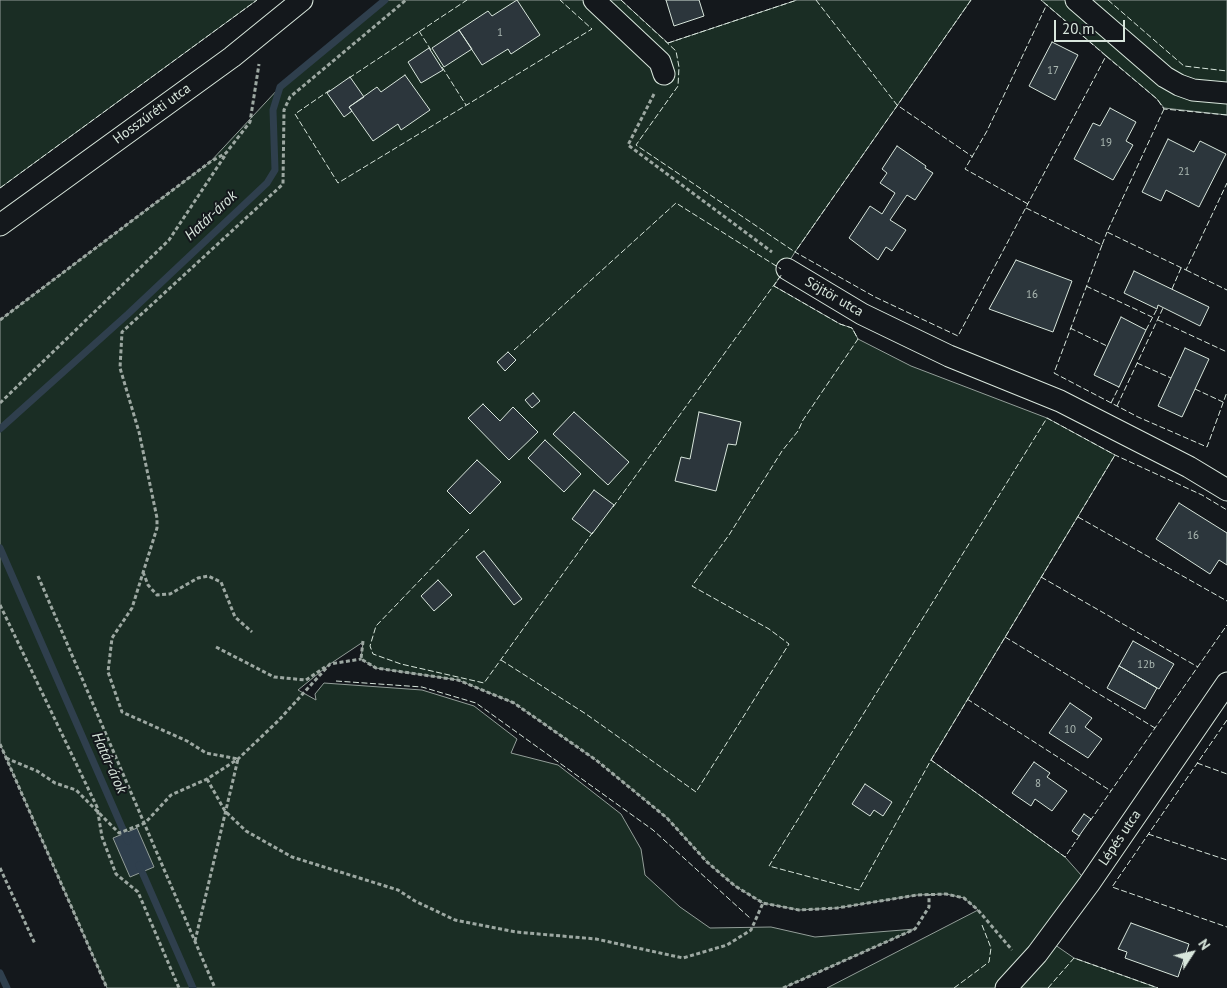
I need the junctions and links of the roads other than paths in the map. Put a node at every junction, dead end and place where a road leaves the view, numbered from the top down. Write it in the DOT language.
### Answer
graph roads {
  1 [pos="302,0"];
  2 [pos="594,0"];
  3 [pos="1076,0"];
  4 [pos="664,74"];
  5 [pos="1227,93"];
  6 [pos="0,225"];
  7 [pos="787,269"];
  8 [pos="1227,490"];
  9 [pos="1227,682"];
  10 [pos="1006,988"];
  1 -- 6 [label="street, Hosszúréti utca"];
  2 -- 4 [label="street"];
  3 -- 5 [label="street"];
  7 -- 8 [label="street, Söjtör utca"];
  9 -- 10 [label="street, Lépés utca"];
}
